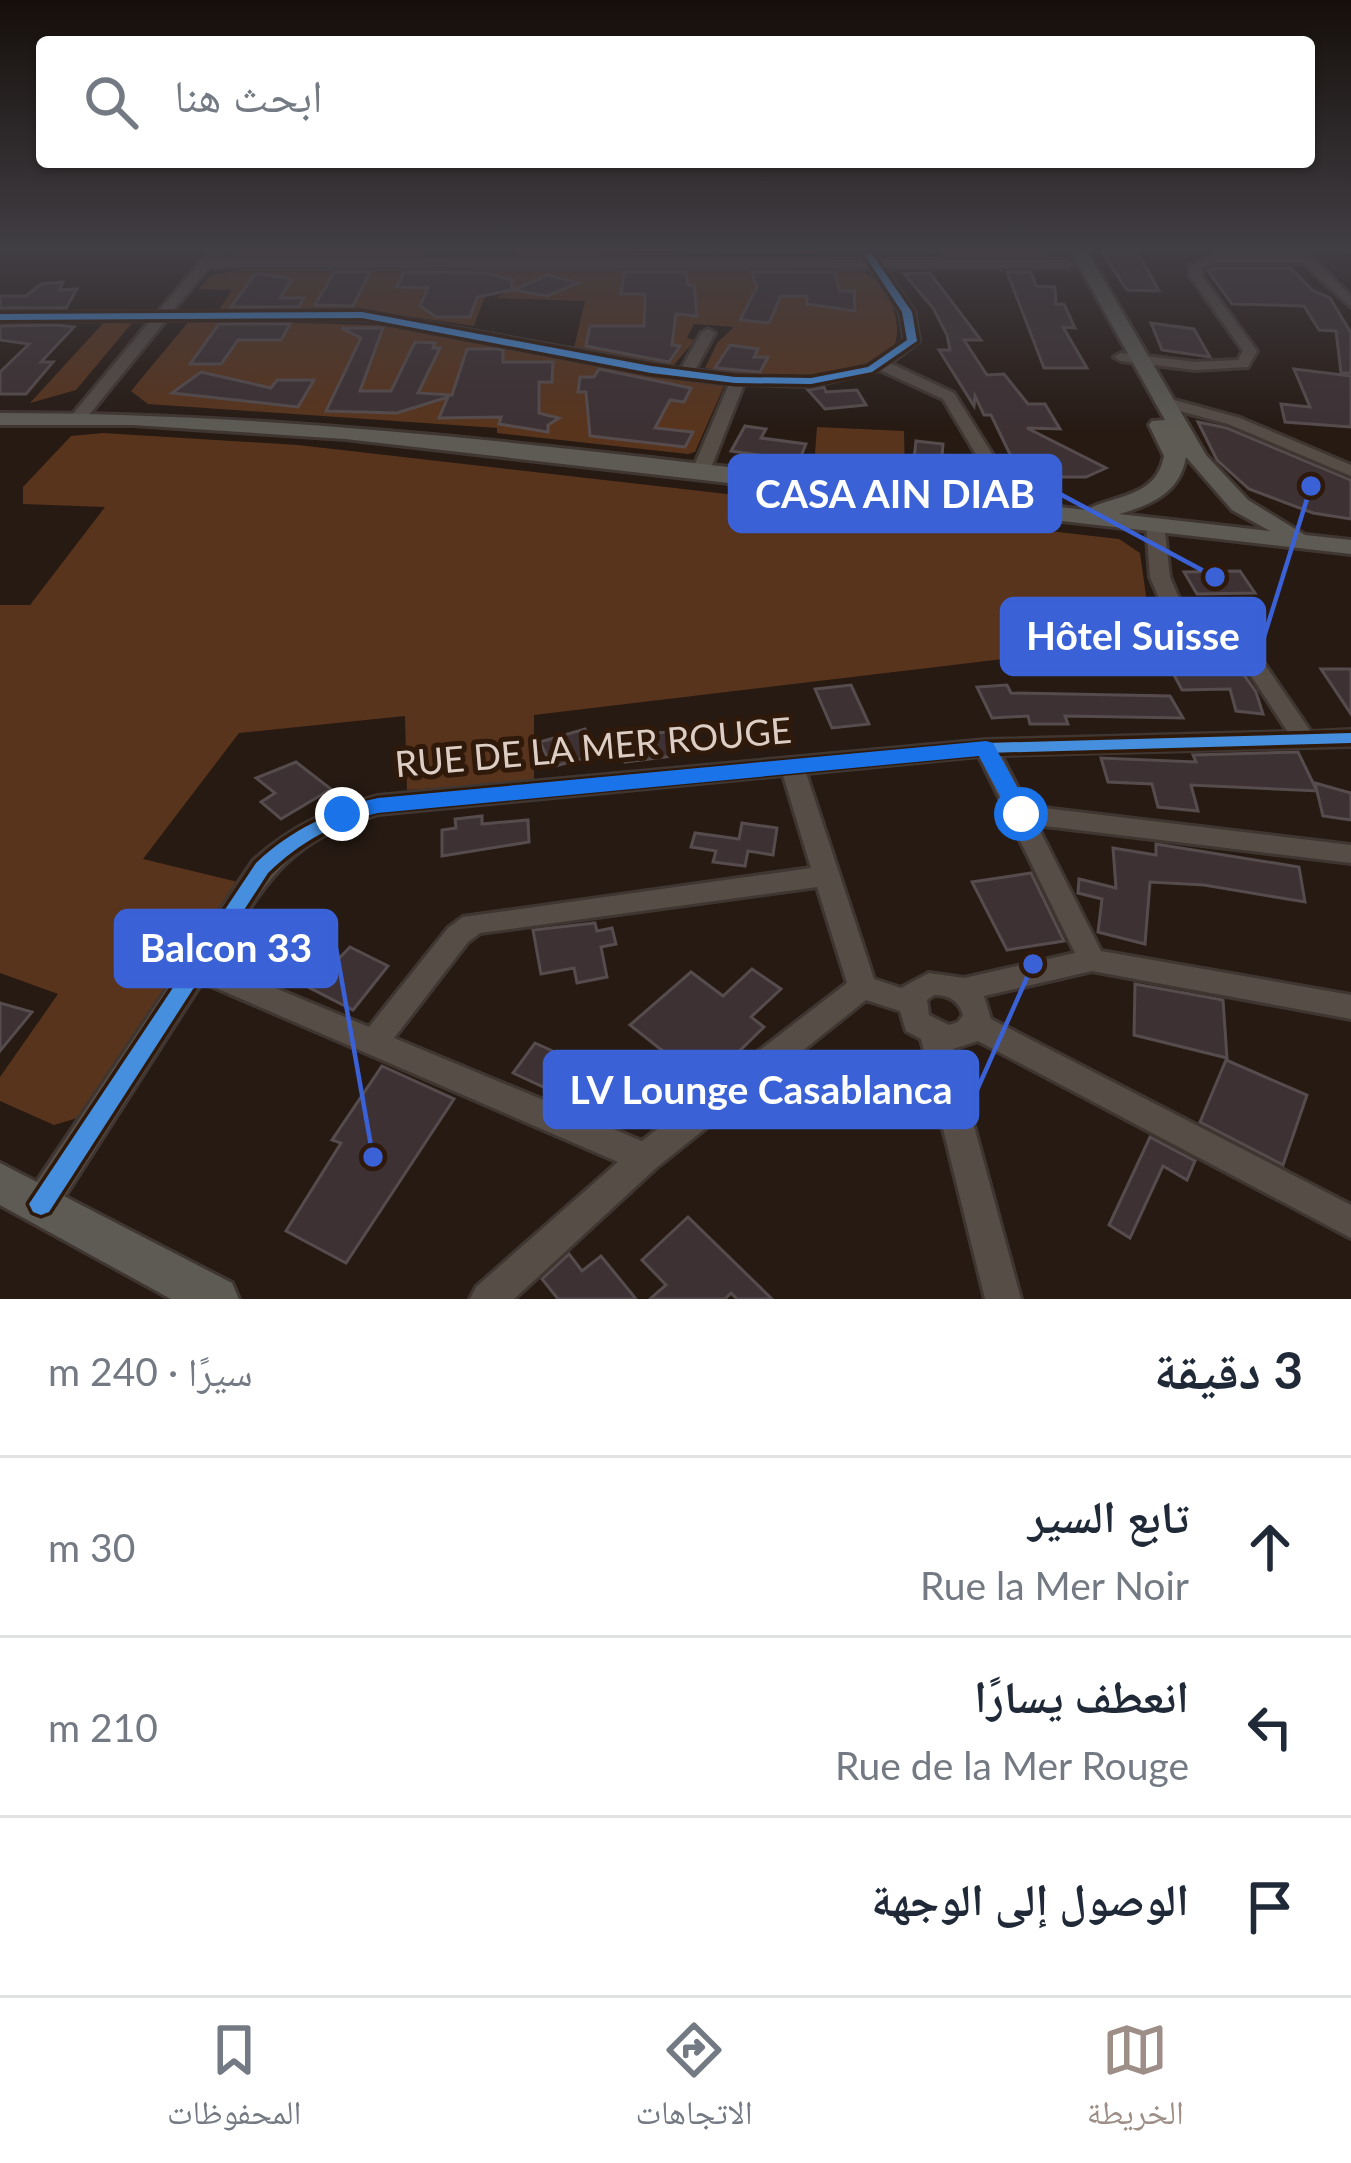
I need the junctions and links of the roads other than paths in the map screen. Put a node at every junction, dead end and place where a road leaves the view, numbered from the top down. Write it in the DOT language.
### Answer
graph roads {
  1 [pos="166,309"];
  2 [pos="905,309"];
  3 [pos="1102,309"];
  4 [pos="1222,309"];
  5 [pos="160,316"];
  6 [pos="0,317"];
  7 [pos="708,333"];
  8 [pos="1131,357"];
  9 [pos="883,365"];
  10 [pos="686,373"];
  11 [pos="738,380"];
  12 [pos="1167,403"];
  13 [pos="79,418"];
  14 [pos="0,419"];
  15 [pos="1351,471"];
  16 [pos="700,472"];
  17 [pos="1016,508"];
  18 [pos="1081,516"];
  19 [pos="1155,524"];
  20 [pos="1315,543"];
  21 [pos="1351,547"];
  22 [pos="1351,738"];
  23 [pos="1304,739"];
  24 [pos="986,748"];
  25 [pos="792,766"];
  26 [pos="1021,814"];
  27 [pos="1351,854"];
  28 [pos="826,876"];
  29 [pos="1092,960"];
  30 [pos="199,968"];
  31 [pos="862,987"];
  32 [pos="962,990"];
  33 [pos="910,1003"];
  34 [pos="1351,1007"];
  35 [pos="975,1025"];
  36 [pos="935,1036"];
  37 [pos="374,1042"];
  38 [pos="645,1158"];
  39 [pos="0,1183"];
  40 [pos="41,1204"];
  41 [pos="1351,1222"];
  42 [pos="216,1299"];
  43 [pos="488,1299"];
  44 [pos="1003,1299"];
  1 -- 5 [label="street"];
  2 -- 9 [label="street"];
  3 -- 8 [label="main road"];
  4 -- 8 [label="street"];
  5 -- 6 [label="street"];
  5 -- 10 [label="street"];
  5 -- 13 [label="street"];
  7 -- 10 [label="street"];
  8 -- 12 [label="main road"];
  8 -- 18 [label="main road"];
  9 -- 11 [label="street"];
  9 -- 17 [label="street"];
  10 -- 11 [label="street"];
  11 -- 16 [label="street"];
  12 -- 15 [label="street"];
  12 -- 20 [label="main road"];
  13 -- 14 [label="main road"];
  13 -- 16 [label="main road"];
  16 -- 17 [label="main road"];
  17 -- 18 [label="main road"];
  18 -- 19 [label="main road"];
  19 -- 20 [label="main road"];
  19 -- 23 [label="street"];
  20 -- 21 [label="main road"];
  22 -- 23 [label="street, RUE DE LA MER ROUGE"];
  23 -- 24 [label="street, RUE DE LA MER ROUGE"];
  24 -- 25 [label="street, RUE DE LA MER ROUGE"];
  24 -- 26 [label="street"];
  25 -- 28 [label="street"];
  25 -- 30 [label="street, RUE DE LA MER ROUGE"];
  26 -- 27 [label="street"];
  26 -- 29 [label="street"];
  28 -- 31 [label="street"];
  28 -- 37 [label="street"];
  29 -- 32 [label="street"];
  29 -- 34 [label="street"];
  30 -- 37 [label="street"];
  30 -- 40 [label="street, RUE DE LA MER ROUGE"];
  31 -- 33 [label="street"];
  31 -- 38 [label="street"];
  32 -- 33 [label="street"];
  32 -- 35 [label="street"];
  33 -- 36 [label="street"];
  35 -- 36 [label="street"];
  35 -- 41 [label="street"];
  36 -- 44 [label="street"];
  37 -- 38 [label="street"];
  38 -- 43 [label="street"];
  39 -- 40 [label="main road"];
  40 -- 42 [label="main road"];
}
